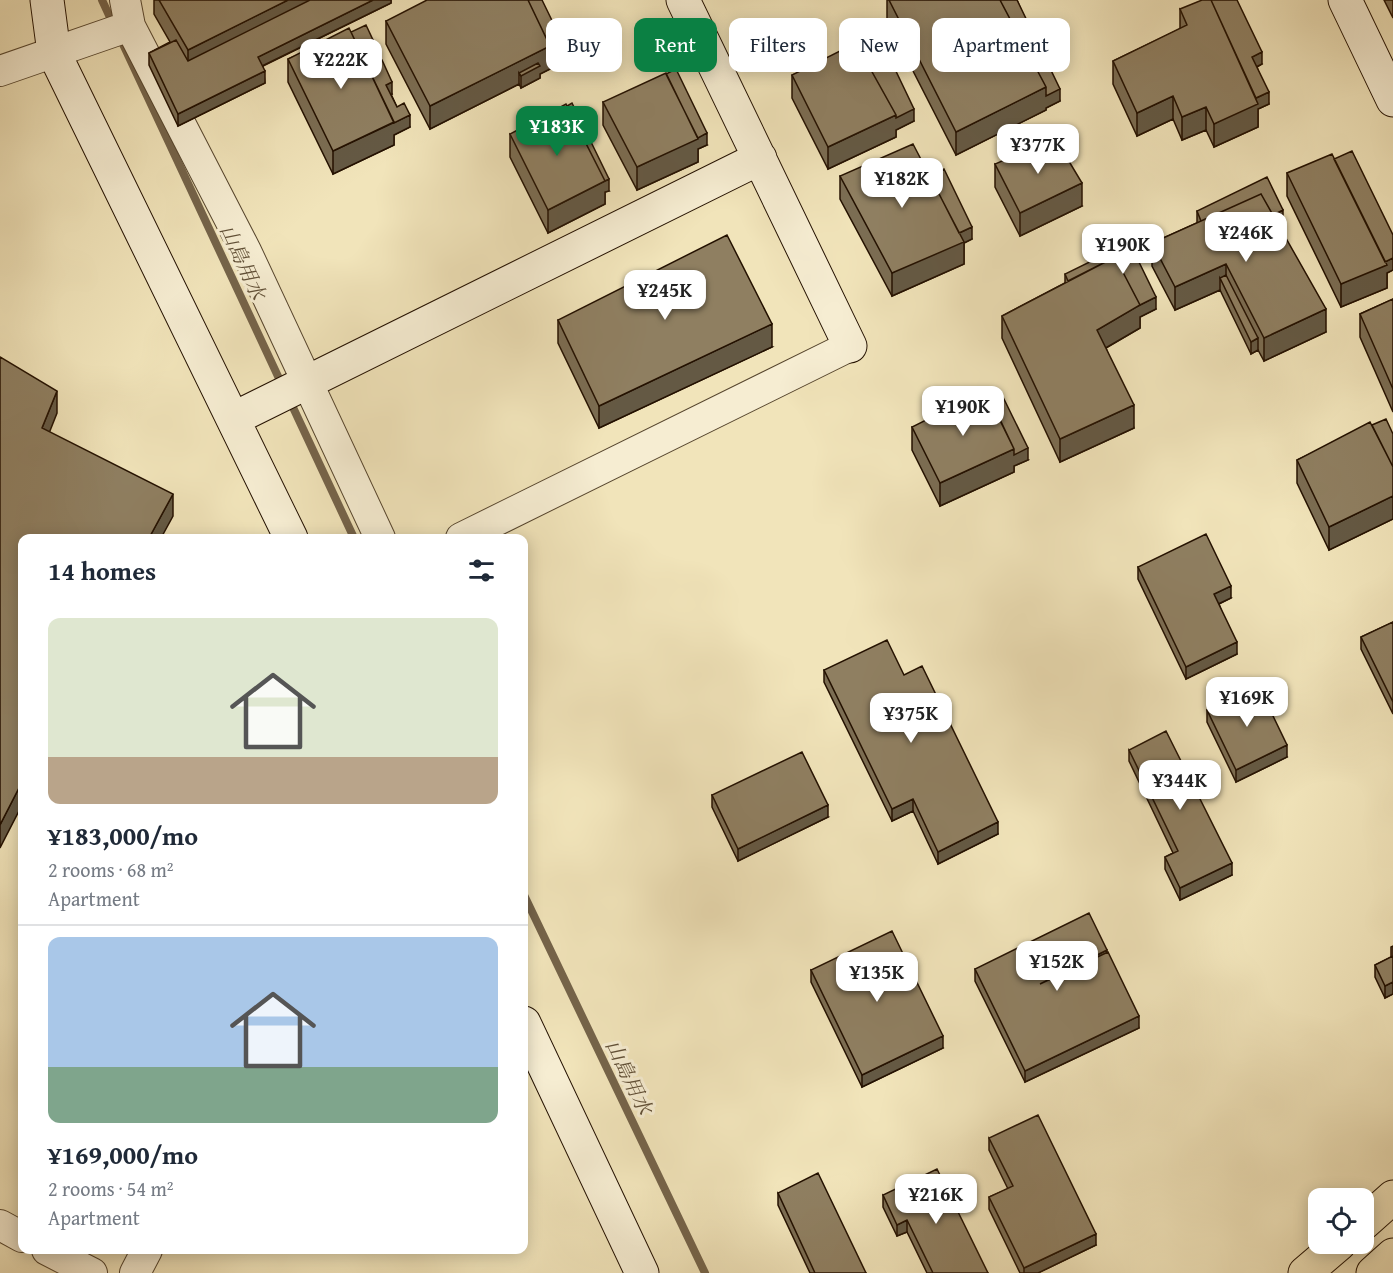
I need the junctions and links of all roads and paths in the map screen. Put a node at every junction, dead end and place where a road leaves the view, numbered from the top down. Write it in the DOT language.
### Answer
graph roads {
  1 [pos="47,0"];
  2 [pos="683,0"];
  3 [pos="1344,0"];
  4 [pos="126,19"];
  5 [pos="54,53"];
  6 [pos="0,71"];
  7 [pos="1391,89"];
  8 [pos="760,158"];
  9 [pos="850,346"];
  10 [pos="309,381"];
  11 [pos="233,419"];
  12 [pos="289,534"];
  13 [pos="378,534"];
  14 [pos="469,534"];
  15 [pos="528,1031"];
  16 [pos="1393,1197"];
  17 [pos="1374,1213"];
  18 [pos="0,1225"];
  19 [pos="18,1235"];
  20 [pos="55,1254"];
  21 [pos="145,1254"];
  22 [pos="1327,1254"];
  23 [pos="1393,1255"];
  24 [pos="92,1273"];
  25 [pos="135,1273"];
  26 [pos="642,1273"];
  27 [pos="1305,1273"];
  28 [pos="1373,1273"];
  1 -- 5 [label="street"];
  2 -- 8 [label="street"];
  3 -- 7 [label="street"];
  4 -- 5 [label="street"];
  4 -- 10 [label="street"];
  5 -- 6 [label="street"];
  5 -- 11 [label="street"];
  8 -- 9 [label="street"];
  8 -- 10 [label="street"];
  9 -- 14 [label="street"];
  10 -- 11 [label="street"];
  10 -- 13 [label="street"];
  11 -- 12 [label="street"];
  15 -- 26 [label="street"];
  16 -- 17 [label="highway"];
  18 -- 19 [label="street"];
  20 -- 24 [label="street"];
  21 -- 25 [label="street"];
  22 -- 27 [label="highway"];
  23 -- 28 [label="highway"];
}
